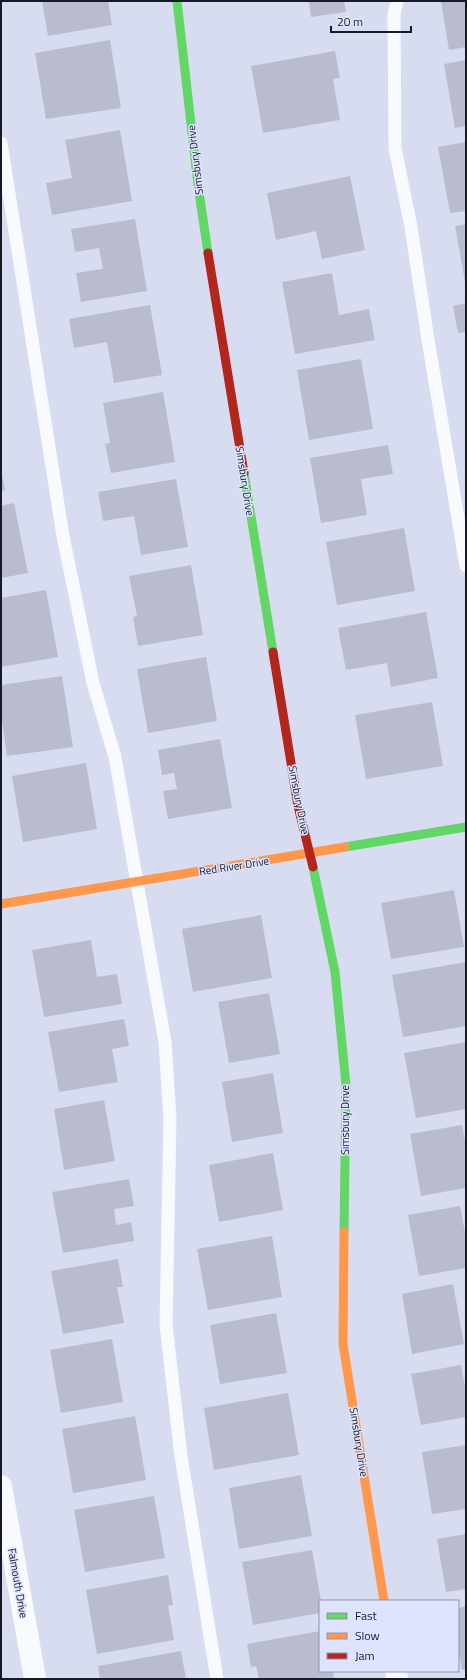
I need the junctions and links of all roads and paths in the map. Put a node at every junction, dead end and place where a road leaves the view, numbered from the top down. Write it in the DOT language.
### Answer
graph roads {
  1 [pos="177,1"];
  2 [pos="397,1"];
  3 [pos="1,143"];
  4 [pos="466,566"];
  5 [pos="466,827"];
  6 [pos="310,853"];
  7 [pos="136,882"];
  8 [pos="1,904"];
  9 [pos="1,1486"];
  10 [pos="384,1600"];
  11 [pos="35,1679"];
  12 [pos="217,1679"];
  1 -- 6 [label="street, Simsbury Drive"];
  2 -- 4 [label="lane"];
  3 -- 7 [label="lane"];
  5 -- 6 [label="street, Red River Drive"];
  6 -- 7 [label="street, Red River Drive"];
  6 -- 10 [label="street, Simsbury Drive"];
  7 -- 8 [label="street, Red River Drive"];
  7 -- 12 [label="lane"];
  9 -- 11 [label="street, Falmouth Drive"];
}
